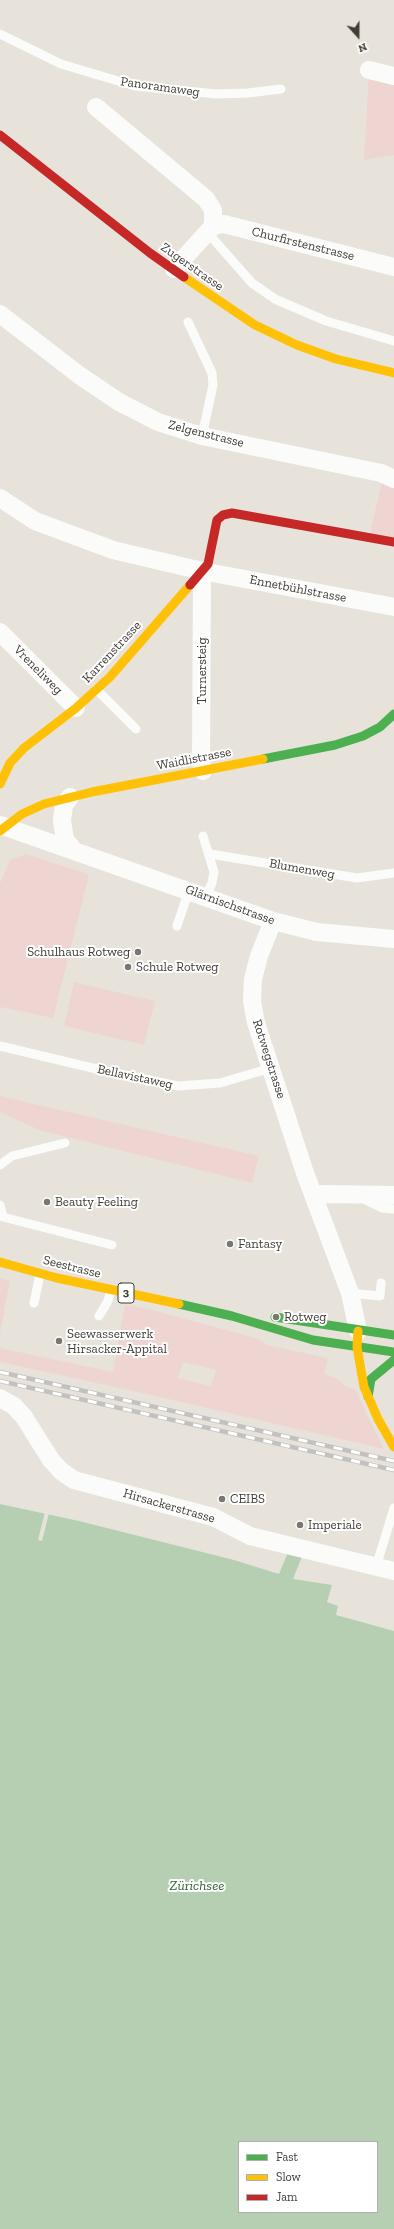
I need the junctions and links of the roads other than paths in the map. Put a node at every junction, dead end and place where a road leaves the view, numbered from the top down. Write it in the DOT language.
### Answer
graph roads {
  1 [pos="0,34"];
  2 [pos="369,70"];
  3 [pos="394,76"];
  4 [pos="280,89"];
  5 [pos="96,107"];
  6 [pos="0,135"];
  7 [pos="210,229"];
  8 [pos="394,267"];
  9 [pos="174,269"];
  10 [pos="0,314"];
  11 [pos="188,322"];
  12 [pos="394,341"];
  13 [pos="394,373"];
  14 [pos="202,436"];
  15 [pos="394,479"];
  16 [pos="0,498"];
  17 [pos="394,542"];
  18 [pos="202,571"];
  19 [pos="394,607"];
  20 [pos="0,632"];
  21 [pos="96,689"];
  22 [pos="76,708"];
  23 [pos="394,714"];
  24 [pos="136,729"];
  25 [pos="203,771"];
  26 [pos="0,784"];
  27 [pos="70,797"];
  28 [pos="1,827"];
  29 [pos="203,836"];
  30 [pos="72,848"];
  31 [pos="210,854"];
  32 [pos="394,874"];
  33 [pos="189,890"];
  34 [pos="206,896"];
  35 [pos="273,921"];
  36 [pos="177,926"];
  37 [pos="394,939"];
  38 [pos="0,1046"];
  39 [pos="270,1068"];
  40 [pos="65,1143"];
  41 [pos="0,1165"];
  42 [pos="356,1194"];
  43 [pos="394,1195"];
  44 [pos="314,1197"];
  45 [pos="0,1205"];
  46 [pos="394,1210"];
  47 [pos="112,1245"];
  48 [pos="0,1262"];
  49 [pos="40,1272"];
  50 [pos="381,1283"];
  51 [pos="111,1289"];
  52 [pos="350,1293"];
  53 [pos="34,1303"];
  54 [pos="99,1316"];
  55 [pos="232,1316"];
  56 [pos="394,1335"];
  57 [pos="358,1339"];
  58 [pos="394,1352"];
  59 [pos="394,1360"];
  60 [pos="368,1397"];
  61 [pos="0,1398"];
  62 [pos="357,1399"];
  63 [pos="390,1423"];
  64 [pos="394,1446"];
  65 [pos="394,1508"];
  66 [pos="376,1567"];
  67 [pos="394,1571"];
  1 -- 4 [label="lane, Panoramaweg"];
  2 -- 3 [label="street"];
  5 -- 7 [label="street"];
  6 -- 9 [label="main road, Zugerstrasse"];
  7 -- 8 [label="street, Churfirstenstrasse"];
  7 -- 9 [label="street"];
  7 -- 12 [label="lane"];
  9 -- 13 [label="main road, Zugerstrasse"];
  10 -- 14 [label="street, Zelgenstrasse"];
  11 -- 14 [label="lane"];
  14 -- 15 [label="street, Zelgenstrasse"];
  16 -- 18 [label="street, Ennetbühlstrasse"];
  17 -- 18 [label="main road, Karrenstrasse"];
  18 -- 19 [label="street, Ennetbühlstrasse"];
  18 -- 21 [label="main road, Karrenstrasse"];
  18 -- 25 [label="street, Turnersteig"];
  20 -- 22 [label="street, Vreneliweg"];
  21 -- 22 [label="main road, Karrenstrasse"];
  21 -- 24 [label="lane"];
  22 -- 26 [label="main road, Karrenstrasse"];
  23 -- 25 [label="main road, Waidlistrasse"];
  25 -- 27 [label="main road, Waidlistrasse"];
  27 -- 28 [label="main road, Waidlistrasse"];
  27 -- 30 [label="street"];
  28 -- 30 [label="street, Glärnischstrasse"];
  29 -- 31 [label="lane"];
  30 -- 33 [label="street, Glärnischstrasse"];
  31 -- 32 [label="lane, Blumenweg"];
  31 -- 34 [label="lane"];
  33 -- 34 [label="street, Glärnischstrasse"];
  33 -- 36 [label="lane"];
  34 -- 35 [label="street, Glärnischstrasse"];
  35 -- 37 [label="street, Glärnischstrasse"];
  35 -- 39 [label="street, Rotwegstrasse"];
  38 -- 39 [label="lane, Bellavistaweg"];
  39 -- 44 [label="street, Rotwegstrasse"];
  40 -- 41 [label="lane"];
  42 -- 43 [label="street"];
  42 -- 44 [label="street"];
  42 -- 46 [label="lane"];
  44 -- 52 [label="street, Rotwegstrasse"];
  45 -- 47 [label="lane"];
  48 -- 49 [label="main road, Seestrasse / 3"];
  49 -- 51 [label="main road, Seestrasse / 3"];
  49 -- 53 [label="lane"];
  50 -- 52 [label="lane"];
  51 -- 54 [label="lane"];
  51 -- 55 [label="main road, Seestrasse / 3"];
  52 -- 57 [label="street, Rotwegstrasse"];
  55 -- 57 [label="main road, Seestrasse / 3"];
  55 -- 57 [label="main road, Seestrasse / 3"];
  56 -- 57 [label="main road, Seestrasse / 3"];
  57 -- 58 [label="main road, Seestrasse / 3"];
  57 -- 60 [label="main road"];
  59 -- 60 [label="main road"];
  60 -- 64 [label="main road"];
  61 -- 66 [label="street, Hirsackerstrasse"];
  62 -- 63 [label="lane"];
  65 -- 66 [label="lane"];
  66 -- 67 [label="street, Hirsackerstrasse"];
}
